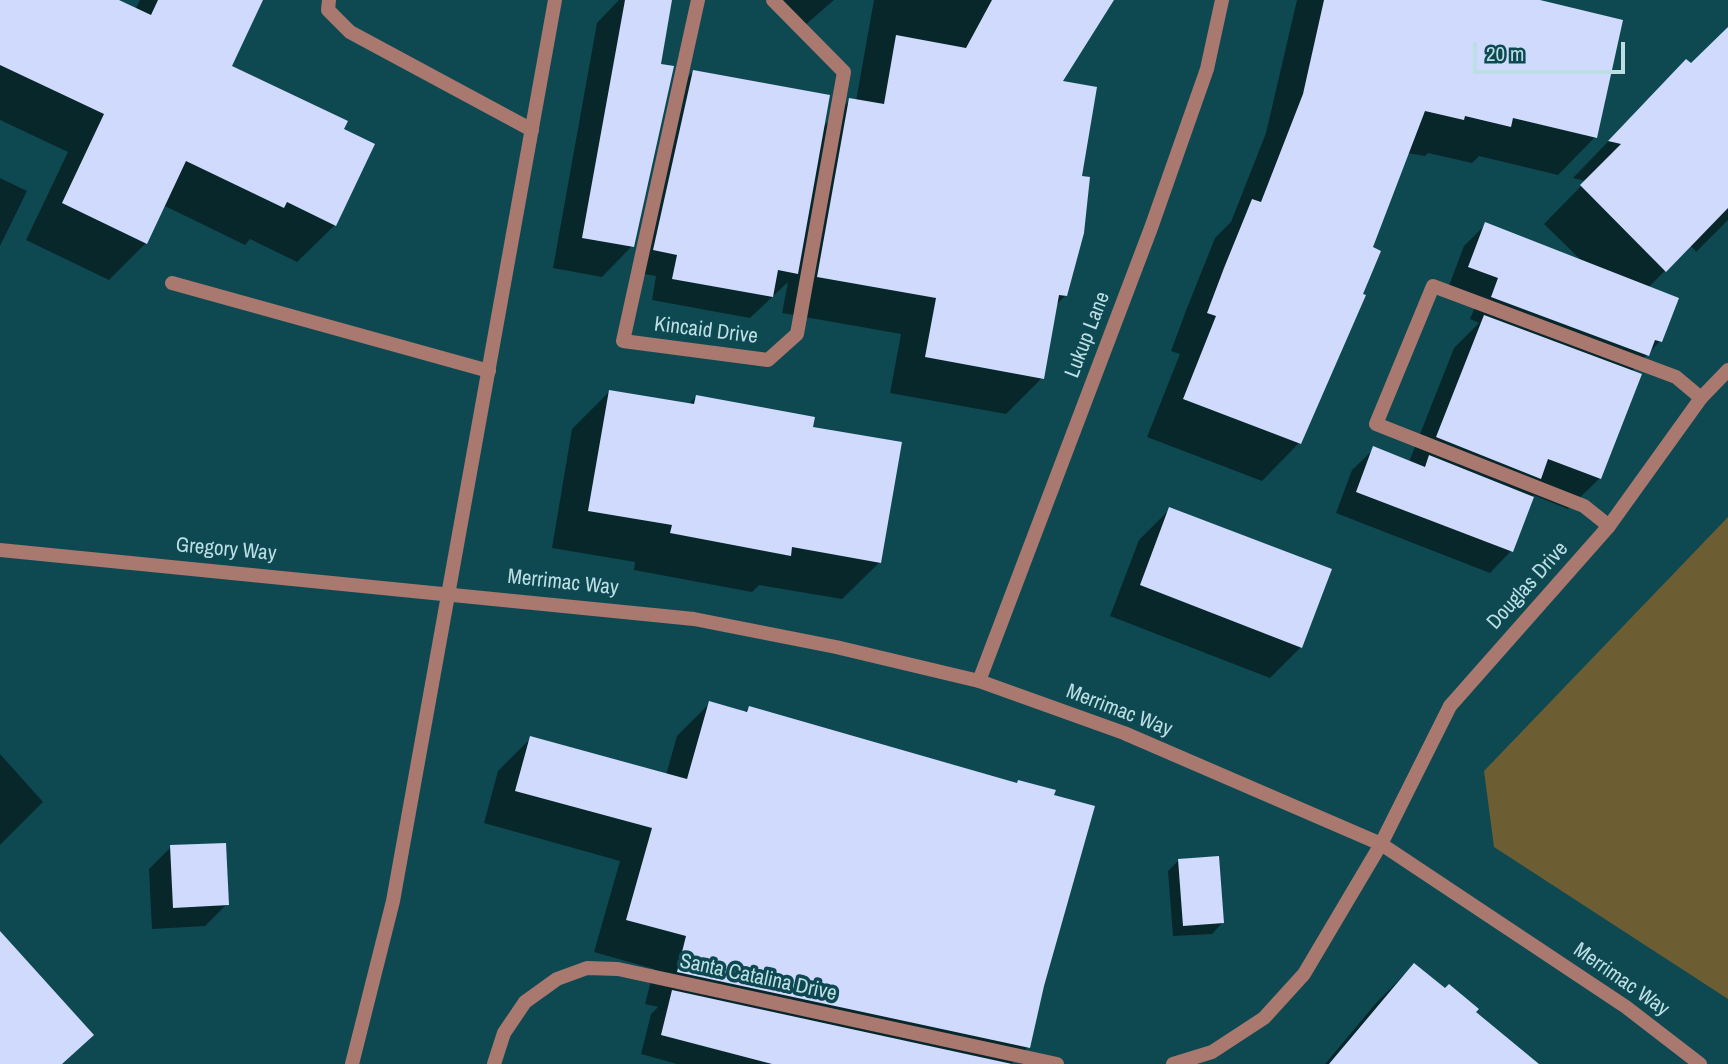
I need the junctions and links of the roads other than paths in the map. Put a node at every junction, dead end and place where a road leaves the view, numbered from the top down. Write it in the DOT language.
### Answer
graph roads {
  1 [pos="329,0"];
  2 [pos="555,0"];
  3 [pos="698,0"];
  4 [pos="773,0"];
  5 [pos="1222,0"];
  6 [pos="532,130"];
  7 [pos="172,283"];
  8 [pos="1728,370"];
  9 [pos="489,371"];
  10 [pos="1701,398"];
  11 [pos="1609,526"];
  12 [pos="0,550"];
  13 [pos="449,592"];
  14 [pos="979,681"];
  15 [pos="1381,844"];
  16 [pos="352,1064"];
  17 [pos="494,1064"];
  18 [pos="1057,1064"];
  19 [pos="1173,1064"];
  20 [pos="1700,1064"];
  1 -- 6 [label="street"];
  2 -- 6 [label="street"];
  3 -- 4 [label="street, Kincaid Drive"];
  5 -- 14 [label="street, Lukup Lane"];
  6 -- 9 [label="street"];
  7 -- 9 [label="street"];
  8 -- 10 [label="street, Douglas Drive"];
  9 -- 13 [label="street"];
  10 -- 11 [label="street, Douglas Drive"];
  10 -- 11 [label="street"];
  11 -- 15 [label="street, Douglas Drive"];
  12 -- 13 [label="street, Gregory Way"];
  13 -- 14 [label="street, Merrimac Way"];
  13 -- 16 [label="street"];
  14 -- 15 [label="street, Merrimac Way"];
  15 -- 19 [label="street"];
  15 -- 20 [label="street, Merrimac Way"];
  17 -- 18 [label="street, Santa Catalina Drive"];
}
